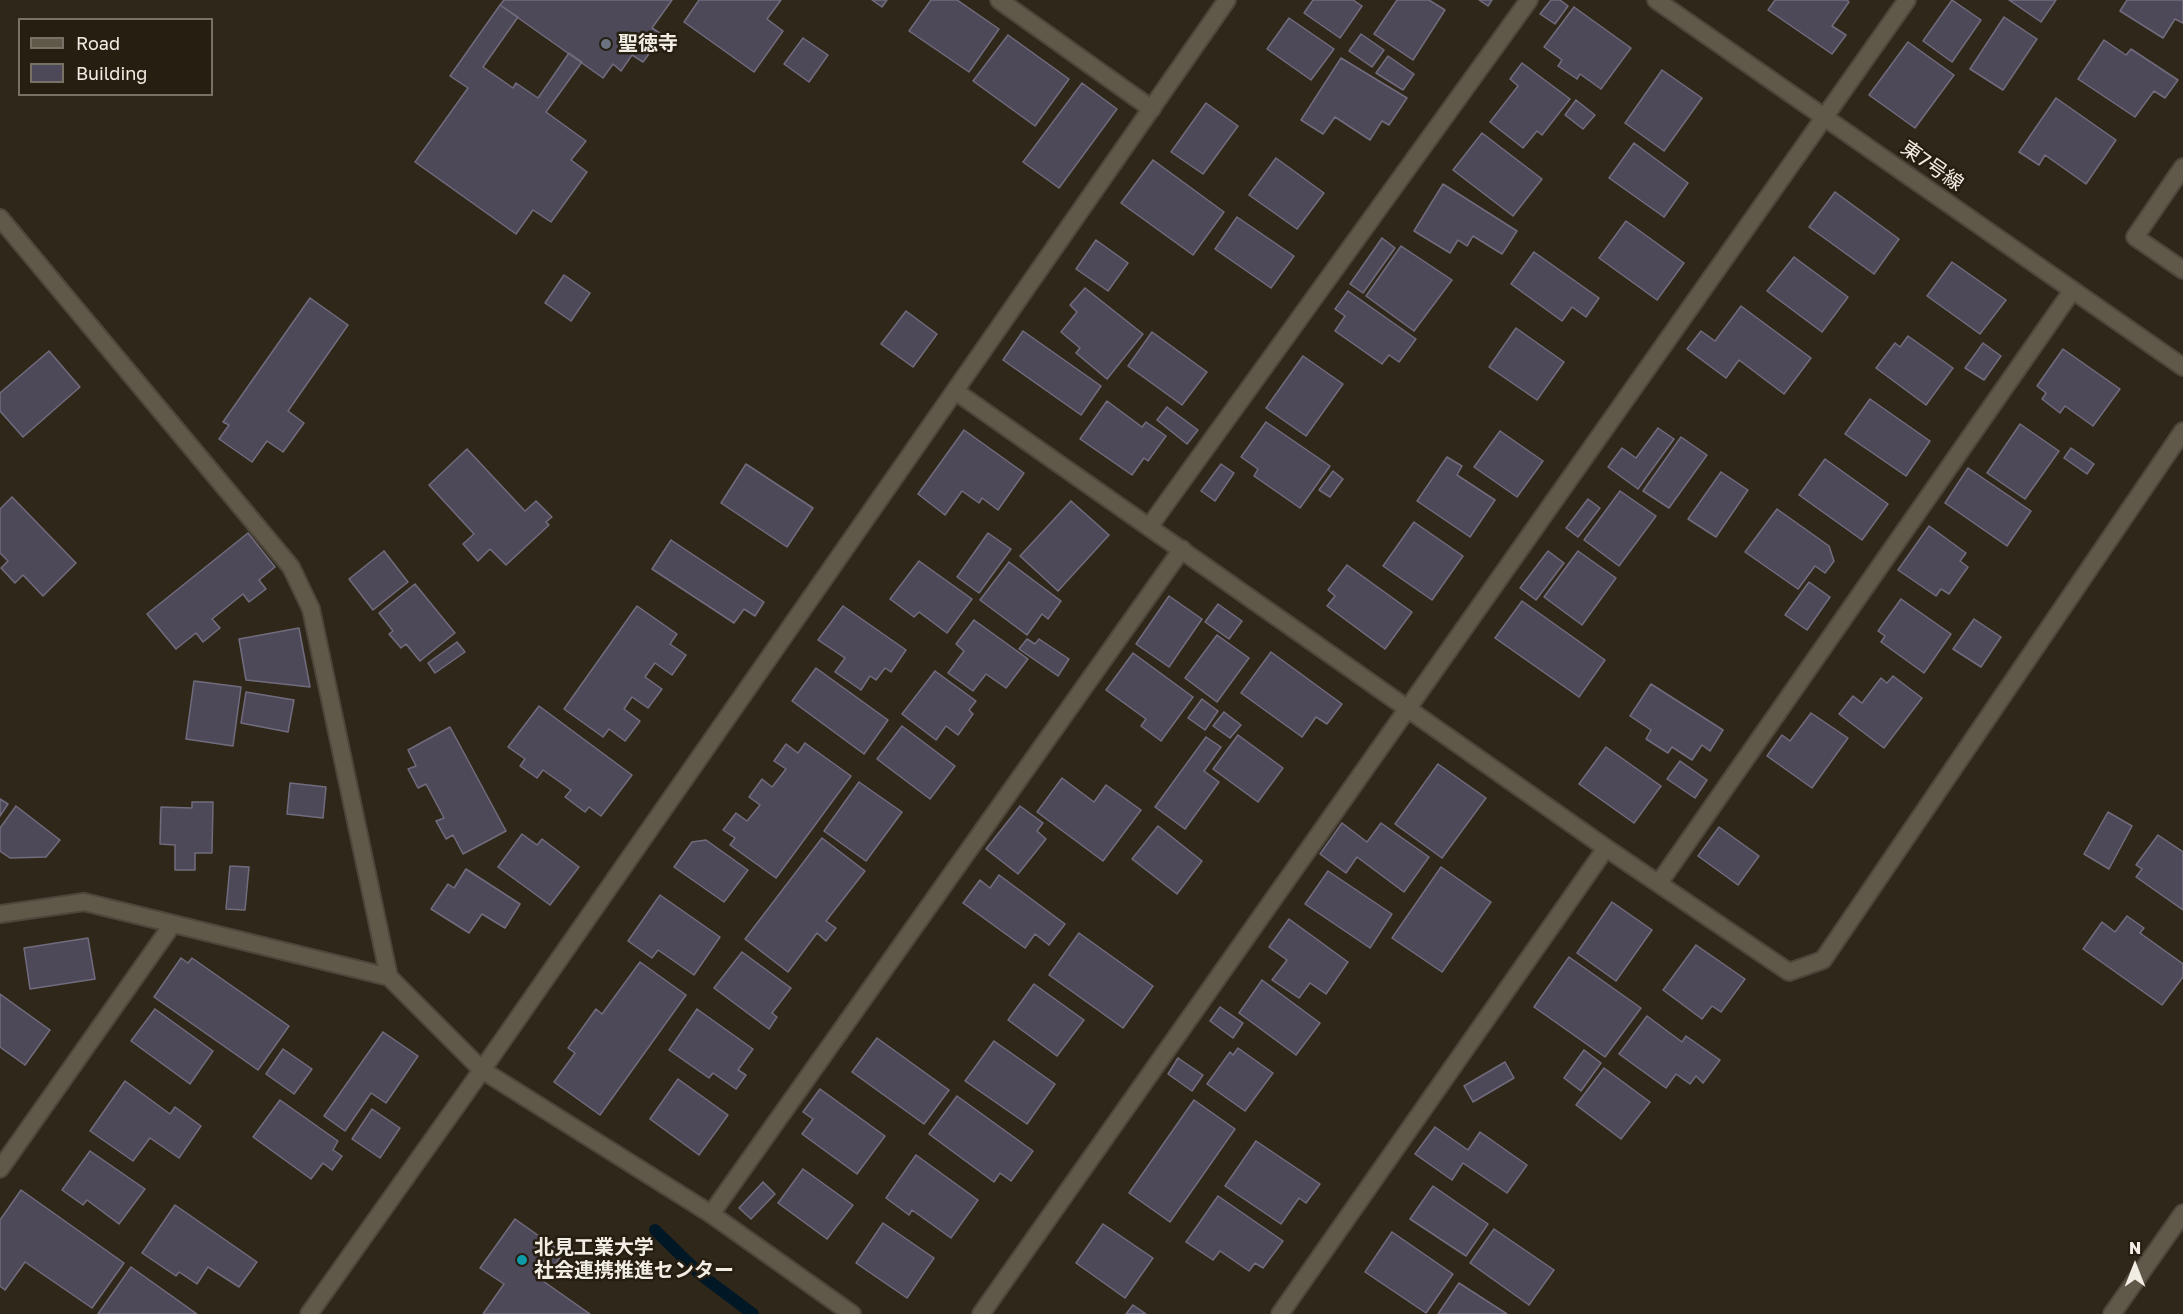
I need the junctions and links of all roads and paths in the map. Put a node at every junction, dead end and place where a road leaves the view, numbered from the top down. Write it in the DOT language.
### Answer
graph roads {
  1 [pos="999,0"];
  2 [pos="1227,0"];
  3 [pos="1529,0"];
  4 [pos="1656,0"];
  5 [pos="1907,0"];
  6 [pos="1152,109"];
  7 [pos="1824,116"];
  8 [pos="2183,167"];
  9 [pos="0,218"];
  10 [pos="2183,270"];
  11 [pos="2072,291"];
  12 [pos="2183,367"];
  13 [pos="955,391"];
  14 [pos="2183,431"];
  15 [pos="1149,527"];
  16 [pos="1182,549"];
  17 [pos="1408,708"];
  18 [pos="1606,848"];
  19 [pos="1659,883"];
  20 [pos="0,914"];
  21 [pos="172,925"];
  22 [pos="389,977"];
  23 [pos="482,1070"];
  24 [pos="0,1169"];
  25 [pos="2183,1213"];
  26 [pos="711,1214"];
  27 [pos="309,1314"];
  28 [pos="852,1314"];
  29 [pos="981,1314"];
  30 [pos="1280,1314"];
  31 [pos="2112,1314"];
  1 -- 6 [label="street"];
  2 -- 6 [label="street"];
  3 -- 15 [label="street"];
  4 -- 7 [label="street, 東7号線"];
  5 -- 7 [label="street"];
  6 -- 13 [label="street"];
  7 -- 11 [label="street, 東7号線"];
  7 -- 17 [label="street"];
  8 -- 10 [label="street"];
  9 -- 22 [label="street"];
  11 -- 12 [label="street, 東7号線"];
  11 -- 19 [label="street"];
  13 -- 15 [label="street"];
  13 -- 23 [label="street"];
  14 -- 19 [label="street"];
  15 -- 16 [label="street"];
  16 -- 17 [label="street"];
  16 -- 26 [label="street"];
  17 -- 18 [label="street"];
  17 -- 29 [label="street"];
  18 -- 19 [label="street"];
  18 -- 30 [label="street"];
  20 -- 21 [label="street"];
  21 -- 22 [label="street"];
  21 -- 24 [label="street"];
  22 -- 23 [label="street"];
  23 -- 26 [label="street"];
  23 -- 27 [label="street"];
  25 -- 31 [label="street"];
  26 -- 28 [label="street"];
}
